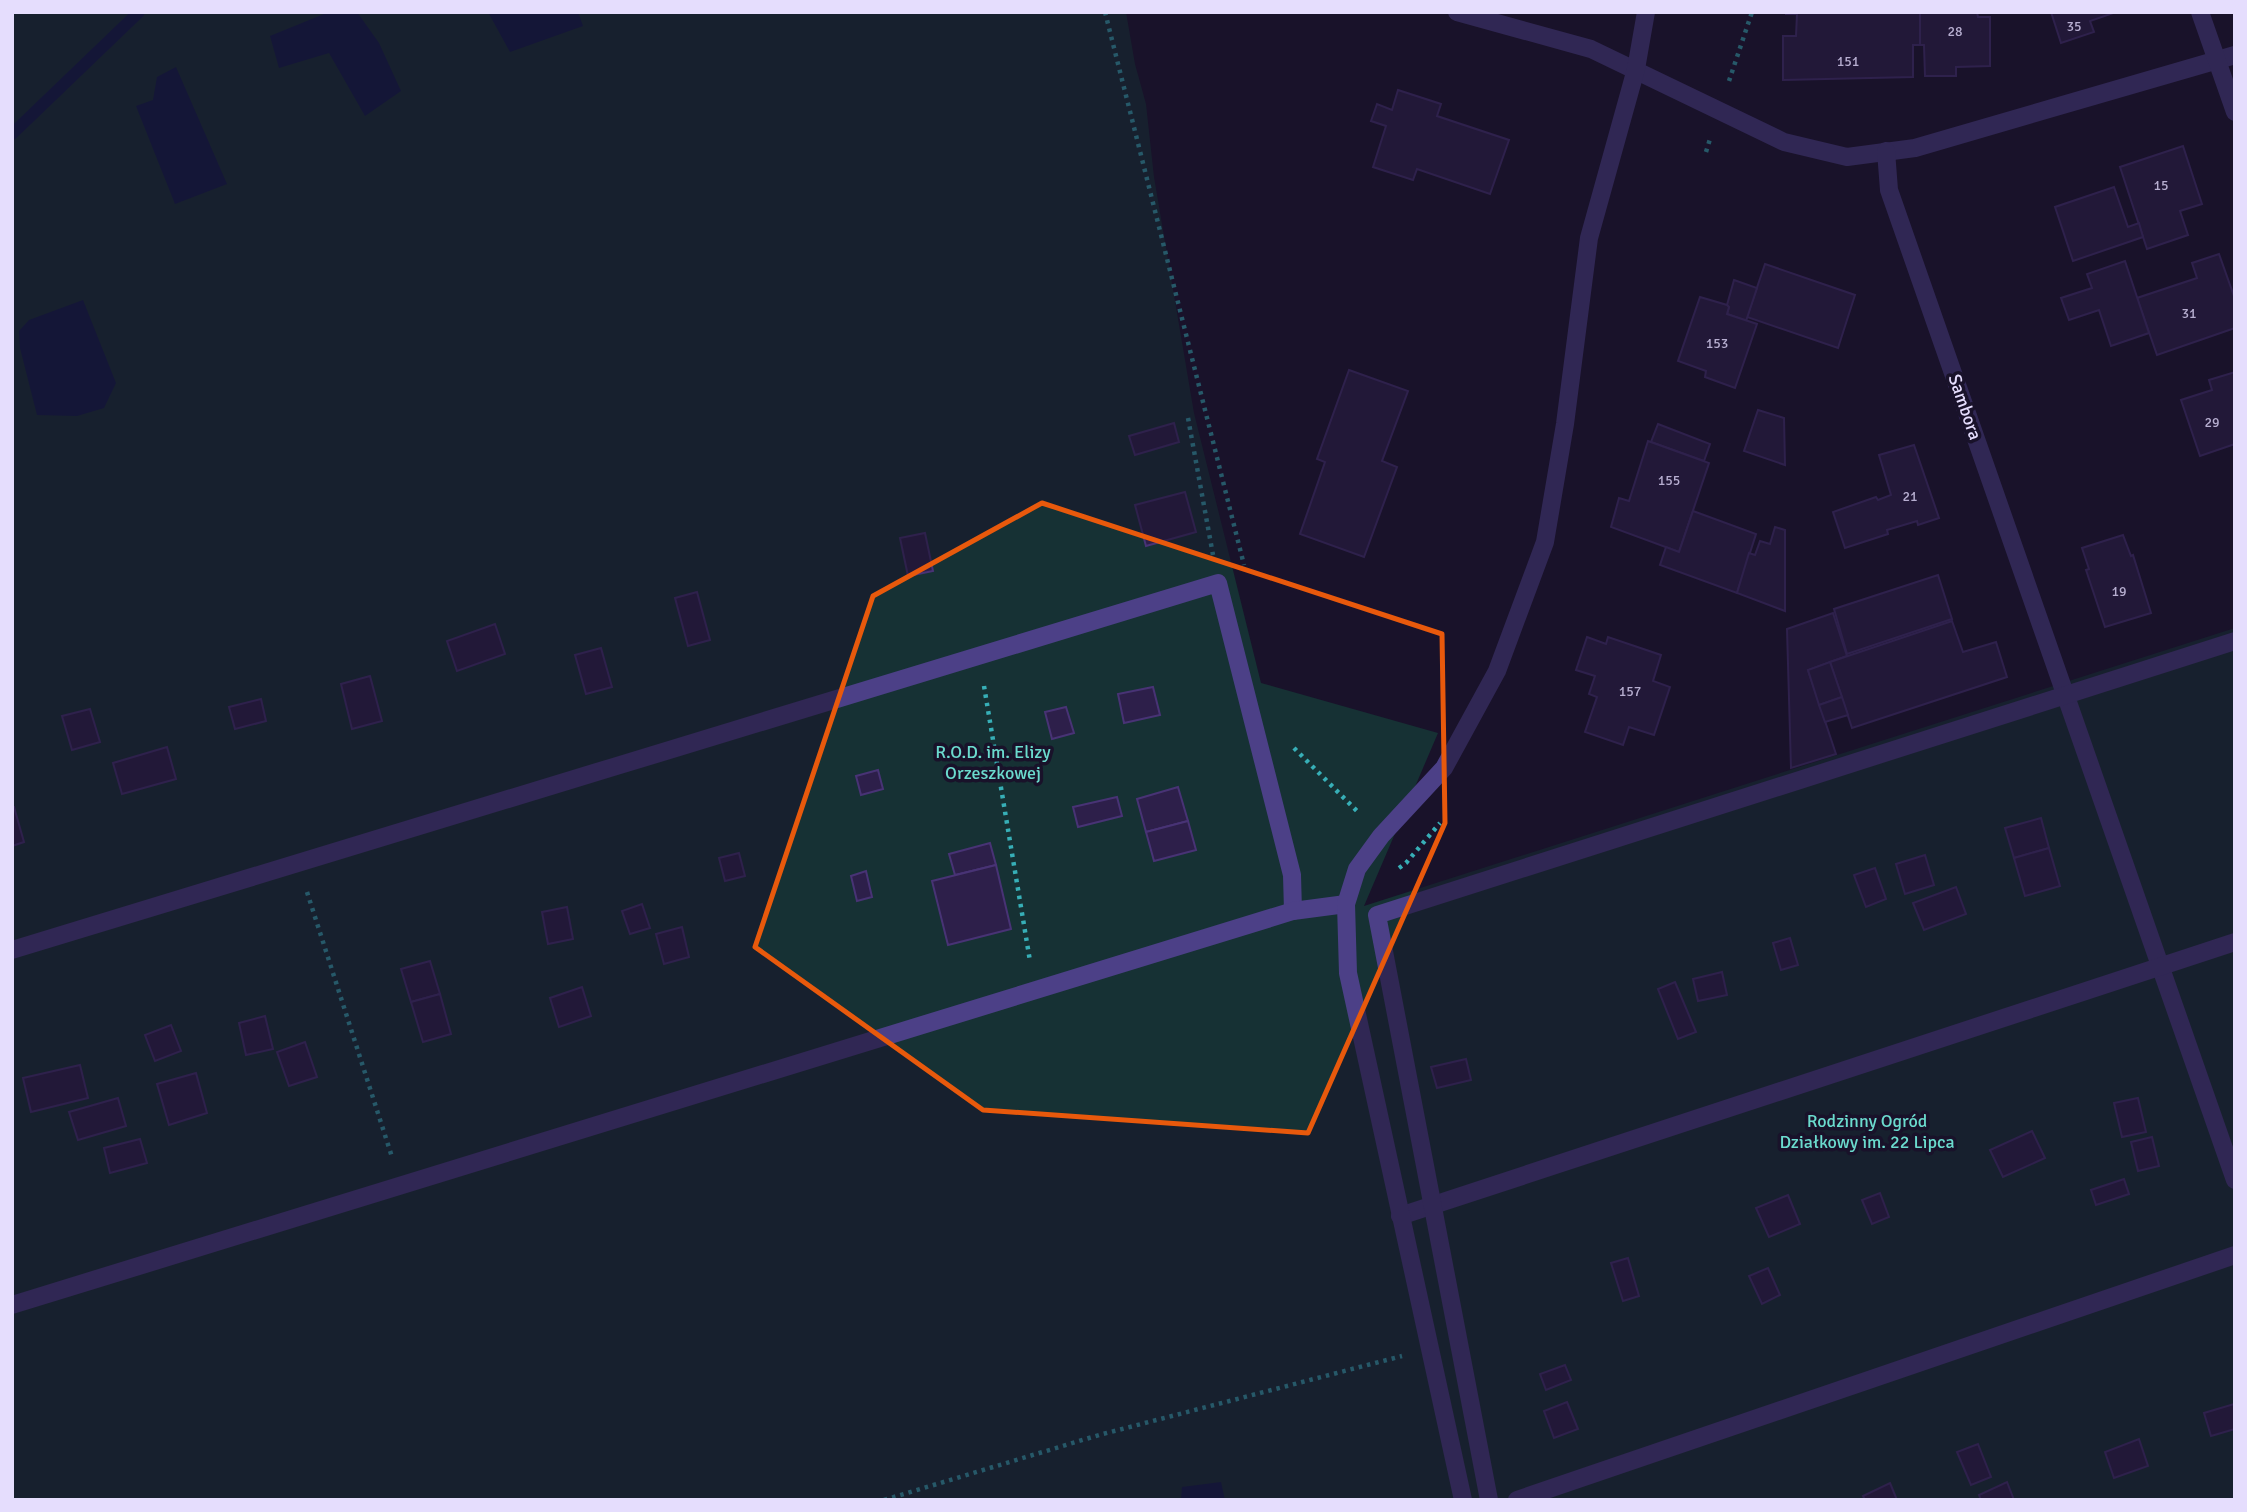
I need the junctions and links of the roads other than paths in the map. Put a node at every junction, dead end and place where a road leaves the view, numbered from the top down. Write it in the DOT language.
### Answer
graph roads {
  1 [pos="1457,12"];
  2 [pos="1646,12"];
  3 [pos="2200,12"];
  4 [pos="2235,55"];
  5 [pos="2217,61"];
  6 [pos="1636,69"];
  7 [pos="2235,112"];
  8 [pos="1886,152"];
  9 [pos="2235,641"];
  10 [pos="2064,695"];
  11 [pos="1346,904"];
  12 [pos="1293,911"];
  13 [pos="2235,942"];
  14 [pos="12,950"];
  15 [pos="2160,967"];
  16 [pos="2235,1180"];
  17 [pos="1432,1206"];
  18 [pos="1400,1216"];
  19 [pos="2235,1255"];
  20 [pos="12,1305"];
  21 [pos="1463,1500"];
  22 [pos="1489,1500"];
  23 [pos="1517,1500"];
  1 -- 6 [label="street"];
  2 -- 6 [label="street"];
  3 -- 5 [label="street"];
  4 -- 5 [label="street"];
  5 -- 7 [label="street"];
  5 -- 8 [label="street"];
  6 -- 8 [label="street"];
  6 -- 11 [label="street"];
  8 -- 10 [label="street, Sambora"];
  9 -- 10 [label="street"];
  10 -- 15 [label="street, Sambora"];
  10 -- 17 [label="street"];
  11 -- 12 [label="street"];
  11 -- 18 [label="street"];
  12 -- 14 [label="street"];
  12 -- 20 [label="street"];
  13 -- 15 [label="street"];
  15 -- 16 [label="street, Sambora"];
  15 -- 17 [label="street"];
  17 -- 18 [label="street"];
  17 -- 22 [label="street"];
  18 -- 21 [label="street"];
  19 -- 23 [label="street"];
}
